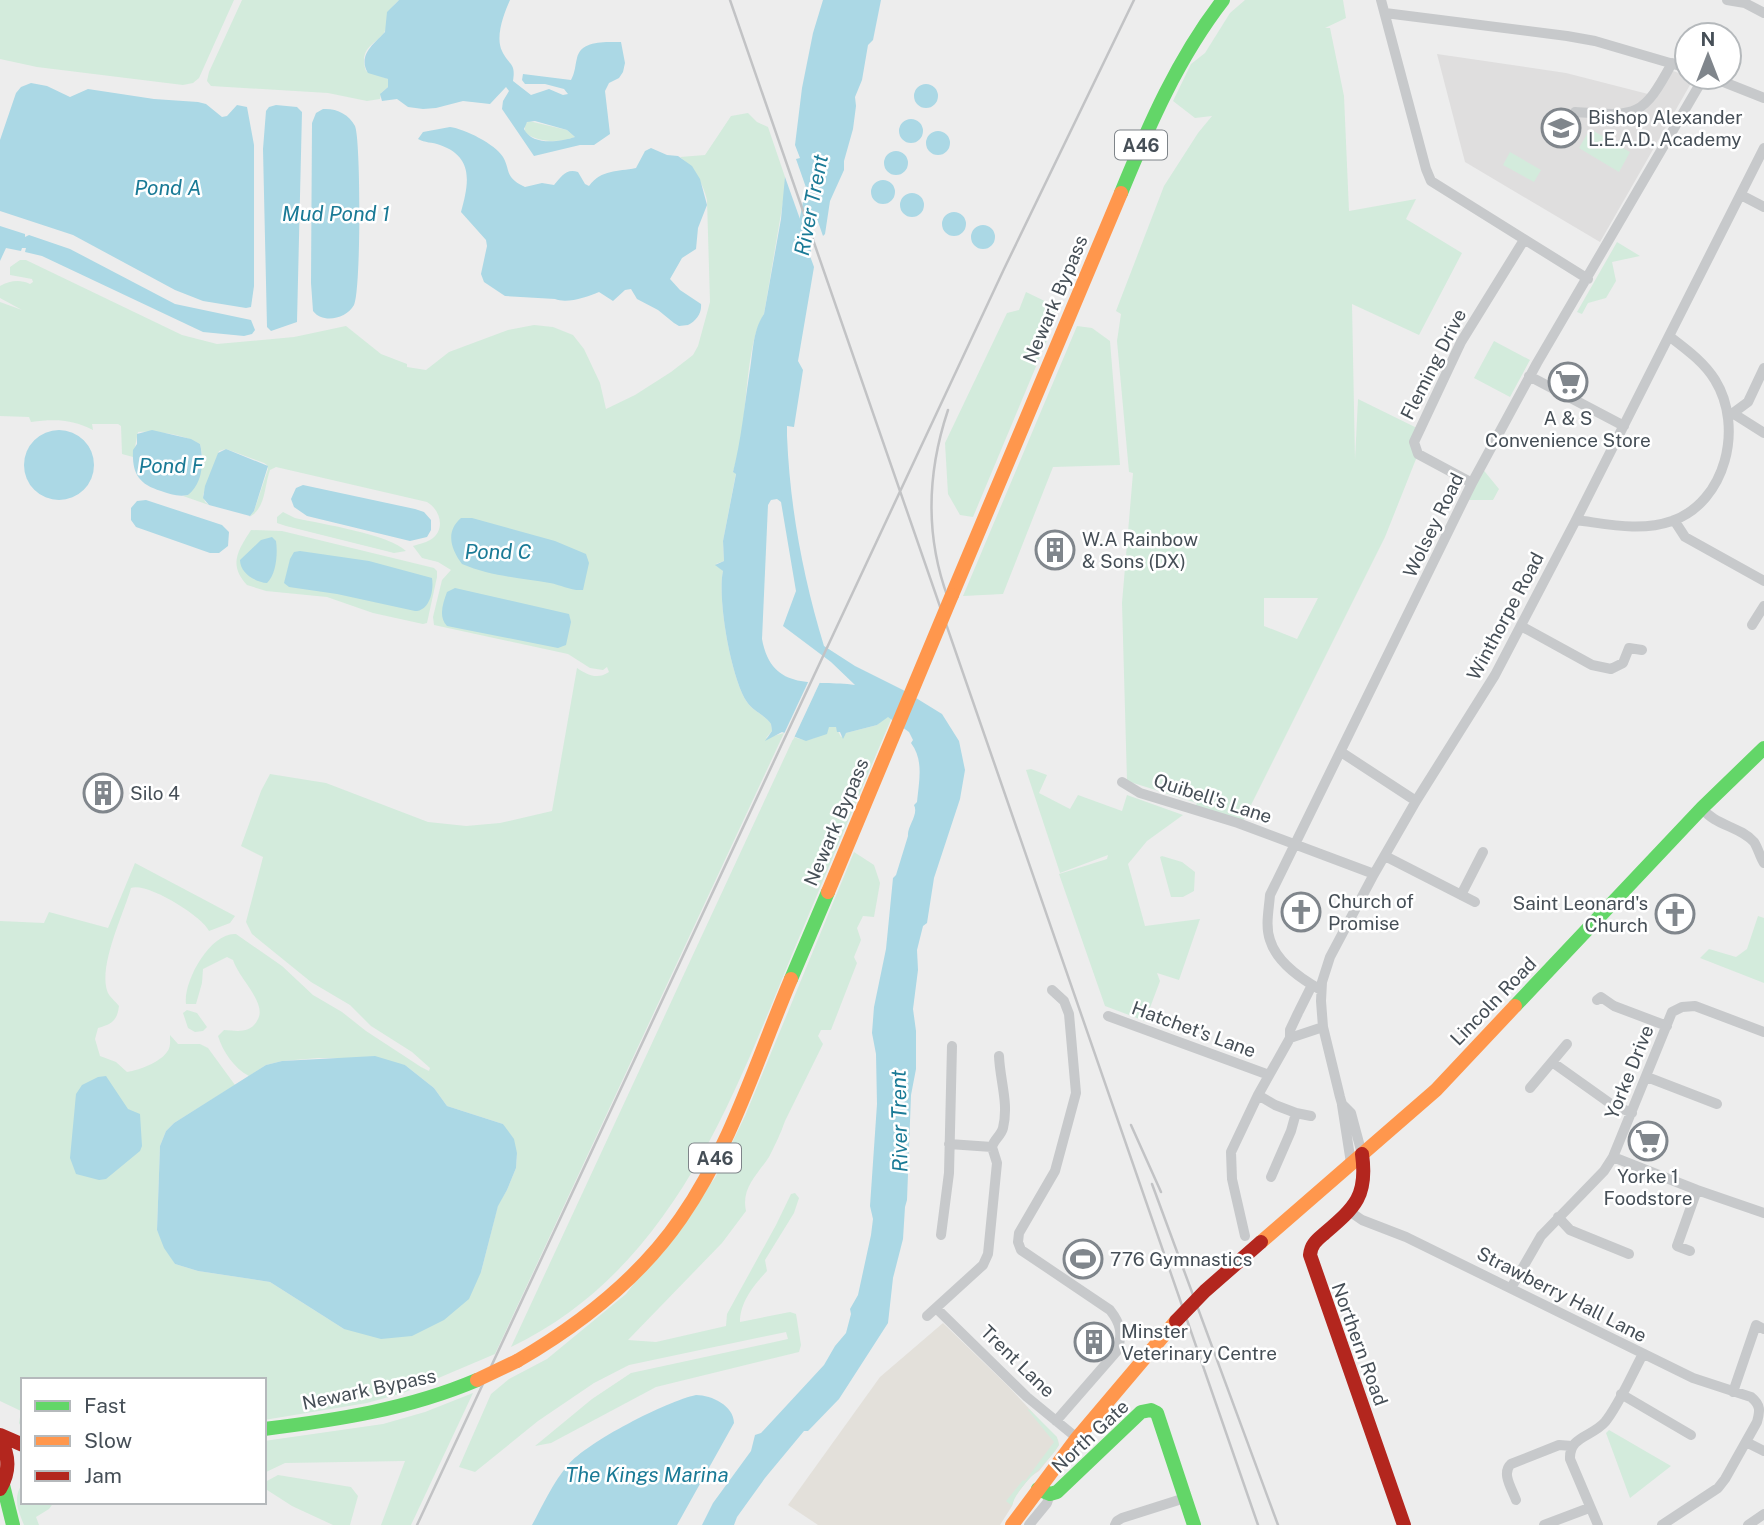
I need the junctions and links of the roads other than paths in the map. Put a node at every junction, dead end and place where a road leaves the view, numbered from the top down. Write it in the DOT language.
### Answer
graph roads {
  1 [pos="1223,0"];
  2 [pos="1381,0"];
  3 [pos="1727,0"];
  4 [pos="1760,7"];
  5 [pos="1385,13"];
  6 [pos="1672,64"];
  7 [pos="1743,90"];
  8 [pos="1696,91"];
  9 [pos="1764,98"];
  10 [pos="1575,112"];
  11 [pos="1764,148"];
  12 [pos="1741,195"];
  13 [pos="1764,207"];
  14 [pos="1524,240"];
  15 [pos="1588,279"];
  16 [pos="1669,336"];
  17 [pos="1764,368"];
  18 [pos="1529,376"];
  19 [pos="1731,415"];
  20 [pos="1624,426"];
  21 [pos="1764,433"];
  22 [pos="1472,483"];
  23 [pos="1576,520"];
  24 [pos="1674,520"];
  25 [pos="1764,581"];
  26 [pos="1764,606"];
  27 [pos="1752,625"];
  28 [pos="1521,626"];
  29 [pos="1642,650"];
  30 [pos="1764,748"];
  31 [pos="1342,752"];
  32 [pos="1122,782"];
  33 [pos="1416,801"];
  34 [pos="1702,808"];
  35 [pos="1294,845"];
  36 [pos="1483,852"];
  37 [pos="1385,856"];
  38 [pos="1764,863"];
  39 [pos="1374,874"];
  40 [pos="1461,895"];
  41 [pos="1475,902"];
  42 [pos="1317,987"];
  43 [pos="1052,990"];
  44 [pos="1597,1000"];
  45 [pos="1108,1016"];
  46 [pos="1667,1026"];
  47 [pos="1323,1027"];
  48 [pos="1764,1032"];
  49 [pos="1290,1038"];
  50 [pos="1567,1044"];
  51 [pos="952,1046"];
  52 [pos="999,1056"];
  53 [pos="1552,1062"];
  54 [pos="1269,1076"];
  55 [pos="1647,1077"];
  56 [pos="1530,1088"];
  57 [pos="1258,1095"];
  58 [pos="1717,1104"];
  59 [pos="1296,1113"];
  60 [pos="1632,1113"];
  61 [pos="1311,1116"];
  62 [pos="950,1144"];
  63 [pos="992,1147"];
  64 [pos="1613,1157"];
  65 [pos="1357,1159"];
  66 [pos="1271,1177"];
  67 [pos="1698,1190"];
  68 [pos="1349,1211"];
  69 [pos="1764,1213"];
  70 [pos="1558,1217"];
  71 [pos="941,1235"];
  72 [pos="1245,1236"];
  73 [pos="1690,1251"];
  74 [pos="1629,1254"];
  75 [pos="1511,1288"];
  76 [pos="936,1307"];
  77 [pos="927,1316"];
  78 [pos="1764,1329"];
  79 [pos="1643,1354"];
  80 [pos="1733,1392"];
  81 [pos="1621,1394"];
  82 [pos="1056,1421"];
  83 [pos="266,1429"];
  84 [pos="1691,1435"];
  85 [pos="0,1437"];
  86 [pos="1077,1438"];
  87 [pos="1746,1442"];
  88 [pos="21,1444"];
  89 [pos="1572,1446"];
  90 [pos="1764,1451"];
  91 [pos="21,1472"];
  92 [pos="2,1485"];
  93 [pos="1044,1491"];
  94 [pos="1185,1498"];
  95 [pos="1516,1500"];
  96 [pos="1590,1508"];
  97 [pos="1764,1514"];
  98 [pos="13,1525"];
  99 [pos="1012,1525"];
  100 [pos="1029,1525"];
  101 [pos="1115,1525"];
  102 [pos="1194,1525"];
  103 [pos="1404,1525"];
  104 [pos="1545,1525"];
  105 [pos="1598,1525"];
  106 [pos="1662,1525"];
  107 [pos="1748,1525"];
  1 -- 83 [label="main road, Newark Bypass / A46, bridge"];
  2 -- 5 [label="street"];
  3 -- 4 [label="street"];
  5 -- 6 [label="street"];
  5 -- 14 [label="street"];
  6 -- 10 [label="street"];
  7 -- 9 [label="street"];
  8 -- 15 [label="street, Wolsey Road"];
  11 -- 12 [label="street, Winthorpe Road"];
  12 -- 13 [label="street"];
  12 -- 16 [label="street, Winthorpe Road"];
  14 -- 15 [label="street"];
  14 -- 22 [label="street, Fleming Drive"];
  15 -- 18 [label="street, Wolsey Road"];
  16 -- 19 [label="street"];
  16 -- 20 [label="street, Winthorpe Road"];
  17 -- 19 [label="street"];
  18 -- 20 [label="street"];
  18 -- 22 [label="street, Wolsey Road"];
  19 -- 21 [label="street"];
  19 -- 24 [label="street"];
  20 -- 23 [label="street, Winthorpe Road"];
  22 -- 31 [label="street, Wolsey Road"];
  23 -- 24 [label="street"];
  23 -- 28 [label="street, Winthorpe Road"];
  24 -- 25 [label="street"];
  26 -- 27 [label="street"];
  28 -- 29 [label="street"];
  28 -- 33 [label="street, Winthorpe Road"];
  30 -- 34 [label="main road, Lincoln Road"];
  31 -- 33 [label="street"];
  31 -- 35 [label="street, Wolsey Road"];
  32 -- 35 [label="street, Quibell's Lane"];
  33 -- 37 [label="street, Winthorpe Road"];
  34 -- 38 [label="street"];
  34 -- 65 [label="main road, Lincoln Road"];
  35 -- 39 [label="street, Quibell's Lane"];
  35 -- 42 [label="street, Wolsey Road"];
  36 -- 40 [label="street"];
  37 -- 39 [label="street, Winthorpe Road"];
  37 -- 40 [label="street"];
  39 -- 42 [label="street, Winthorpe Road"];
  40 -- 41 [label="street"];
  42 -- 47 [label="street, Winthorpe Road"];
  42 -- 49 [label="street, Hatchet's Lane"];
  43 -- 82 [label="street"];
  44 -- 46 [label="street"];
  45 -- 54 [label="street, Hatchet's Lane"];
  46 -- 48 [label="street, Yorke Drive"];
  46 -- 55 [label="street, Yorke Drive"];
  47 -- 49 [label="street"];
  47 -- 65 [label="street, Winthorpe Road"];
  49 -- 54 [label="street, Hatchet's Lane"];
  50 -- 53 [label="street"];
  51 -- 62 [label="street"];
  52 -- 63 [label="street"];
  53 -- 56 [label="street"];
  53 -- 60 [label="street"];
  54 -- 57 [label="street, Hatchet's Lane"];
  55 -- 58 [label="street"];
  55 -- 60 [label="street, Yorke Drive"];
  57 -- 59 [label="street"];
  57 -- 72 [label="street, Hatchet's Lane"];
  59 -- 61 [label="street"];
  59 -- 66 [label="street"];
  60 -- 64 [label="street, Yorke Drive"];
  62 -- 63 [label="street"];
  62 -- 71 [label="street"];
  63 -- 76 [label="street"];
  64 -- 67 [label="street"];
  64 -- 70 [label="street, Yorke Drive"];
  65 -- 68 [label="main road, Northern Road"];
  65 -- 86 [label="main road, Lincoln Road, bridge"];
  67 -- 69 [label="street"];
  67 -- 73 [label="street"];
  68 -- 75 [label="street, Strawberry Hall Lane"];
  68 -- 103 [label="main road, Northern Road"];
  70 -- 74 [label="street"];
  70 -- 75 [label="street, Yorke Drive"];
  75 -- 79 [label="street, Strawberry Hall Lane"];
  76 -- 77 [label="street"];
  76 -- 82 [label="street, Trent Lane"];
  78 -- 80 [label="street"];
  79 -- 80 [label="street, Strawberry Hall Lane"];
  79 -- 81 [label="street"];
  80 -- 87 [label="street, Strawberry Hall Lane"];
  81 -- 84 [label="street"];
  81 -- 89 [label="street"];
  82 -- 86 [label="street, Trent Lane"];
  85 -- 88 [label="main road"];
  85 -- 92 [label="main road"];
  86 -- 93 [label="main road, Lincoln Road"];
  87 -- 90 [label="street"];
  87 -- 106 [label="street"];
  89 -- 95 [label="street"];
  89 -- 96 [label="street"];
  91 -- 92 [label="main road"];
  92 -- 98 [label="main road"];
  93 -- 94 [label="main road, North Gate"];
  93 -- 99 [label="main road, North Gate"];
  93 -- 100 [label="street, North Gate"];
  94 -- 101 [label="street"];
  94 -- 102 [label="main road"];
  96 -- 104 [label="street"];
  96 -- 105 [label="street"];
  97 -- 107 [label="street"];
}
